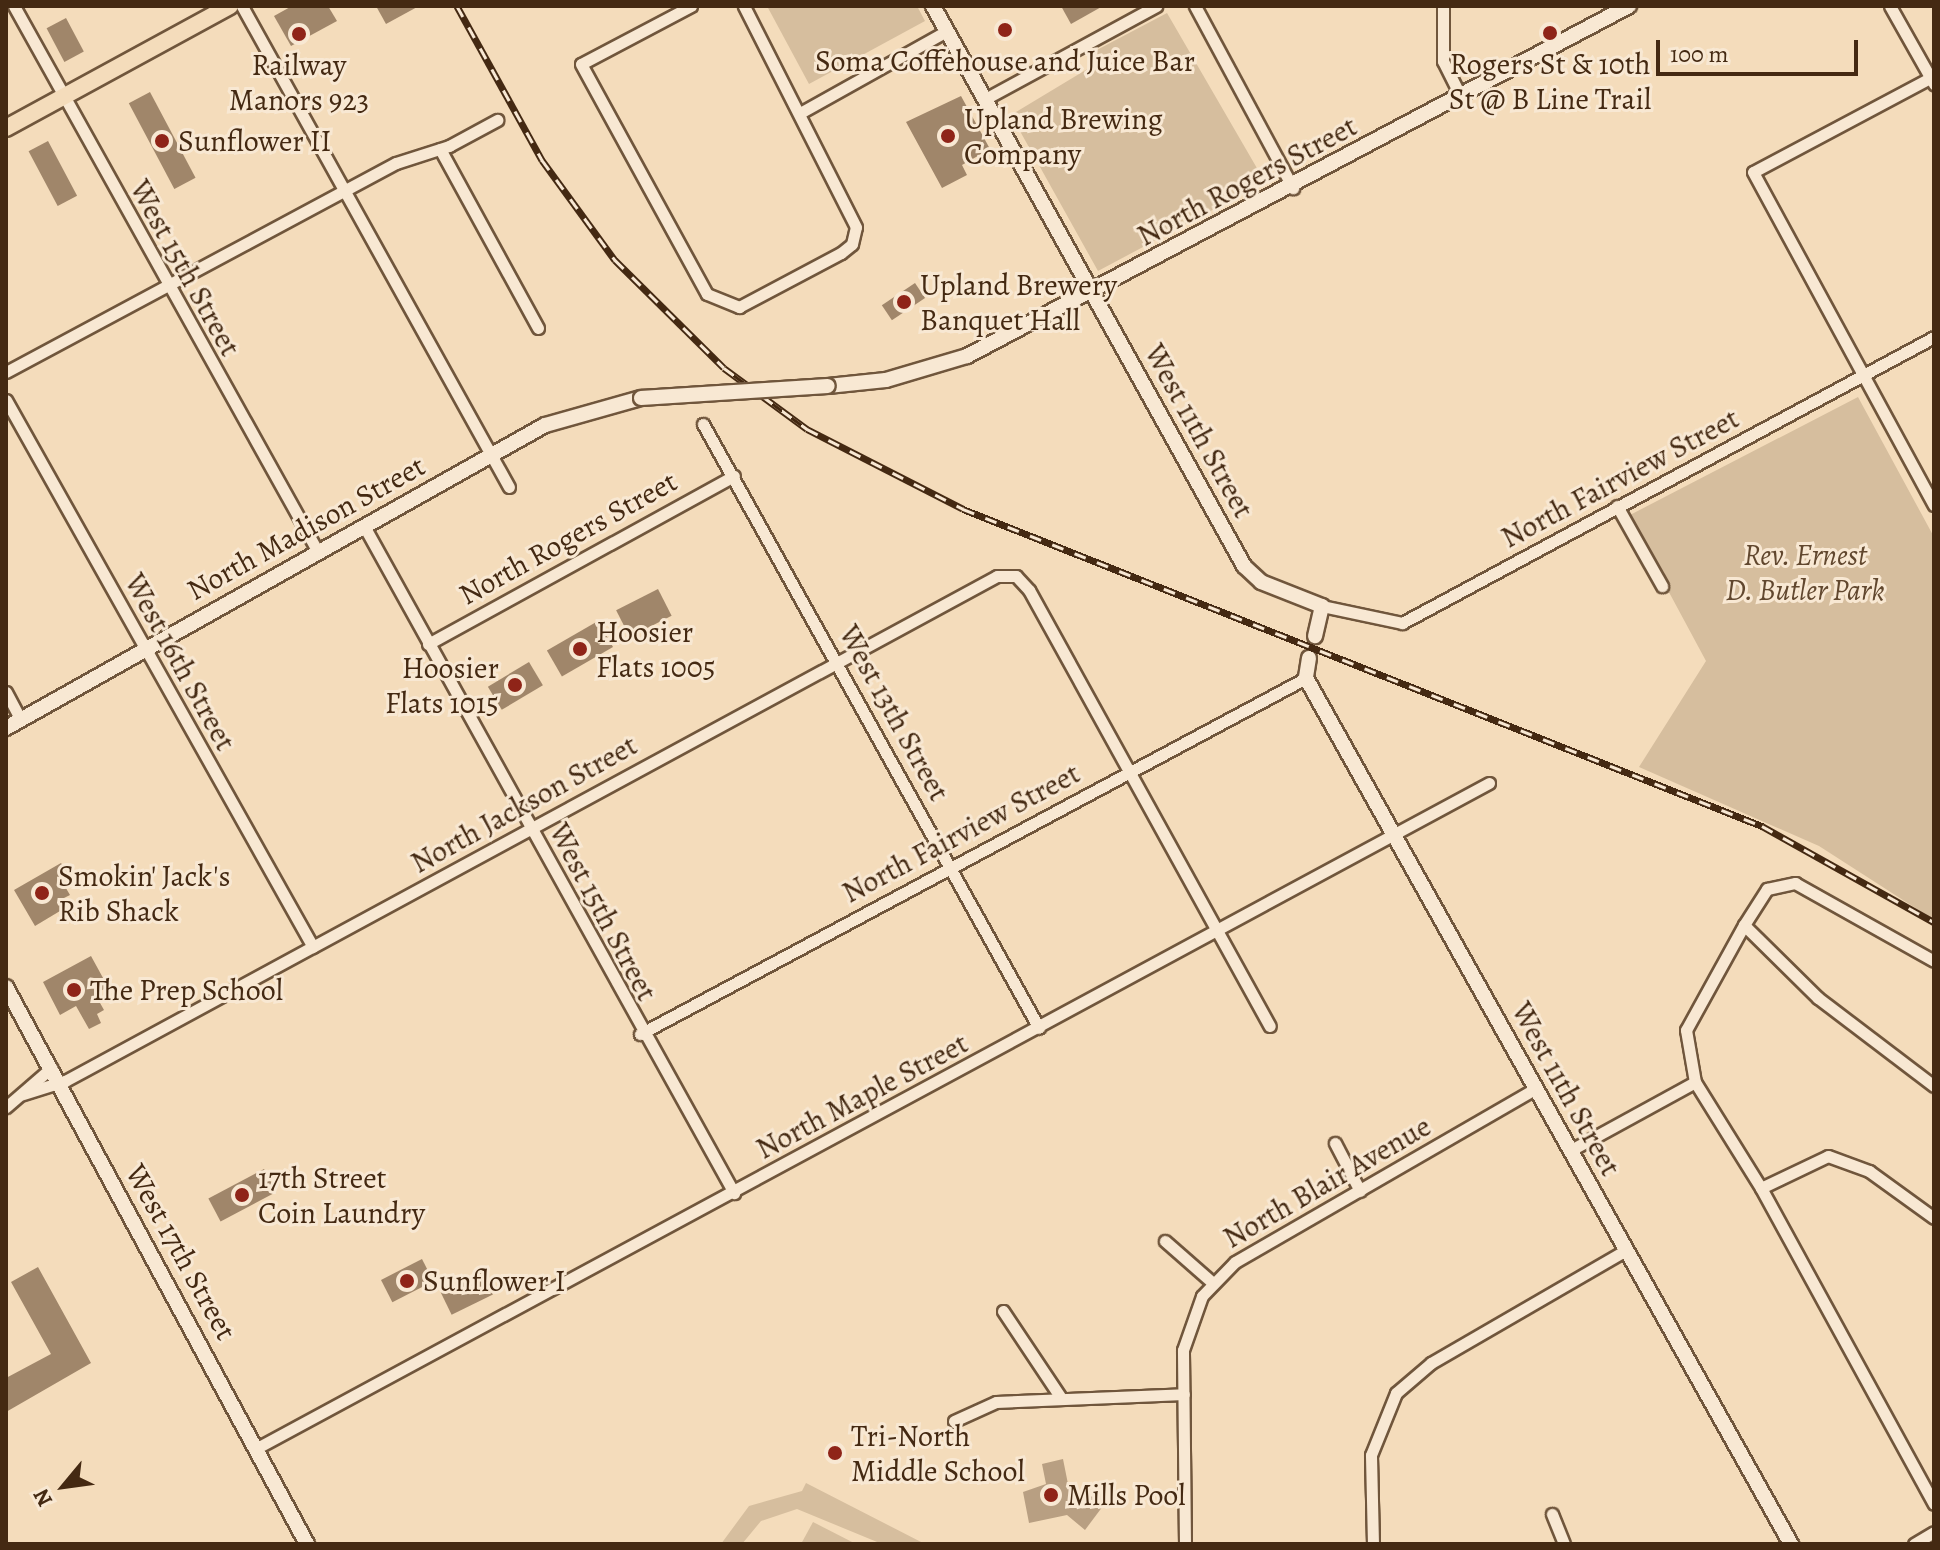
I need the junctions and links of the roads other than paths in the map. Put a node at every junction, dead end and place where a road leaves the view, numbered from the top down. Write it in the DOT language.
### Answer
graph roads {
  1 [pos="14,6"];
  2 [pos="230,6"];
  3 [pos="242,6"];
  4 [pos="691,6"];
  5 [pos="744,6"];
  6 [pos="933,6"];
  7 [pos="1156,6"];
  8 [pos="1195,6"];
  9 [pos="1443,6"];
  10 [pos="1629,6"];
  11 [pos="1890,6"];
  12 [pos="947,31"];
  13 [pos="1932,82"];
  14 [pos="64,96"];
  15 [pos="1461,97"];
  16 [pos="985,99"];
  17 [pos="800,113"];
  18 [pos="497,120"];
  19 [pos="6,128"];
  20 [pos="440,149"];
  21 [pos="1293,188"];
  22 [pos="344,191"];
  23 [pos="165,284"];
  24 [pos="1092,292"];
  25 [pos="538,328"];
  26 [pos="1934,337"];
  27 [pos="6,372"];
  28 [pos="1862,376"];
  29 [pos="641,398"];
  30 [pos="6,400"];
  31 [pos="703,424"];
  32 [pos="493,452"];
  33 [pos="734,476"];
  34 [pos="509,487"];
  35 [pos="1934,505"];
  36 [pos="1617,506"];
  37 [pos="364,526"];
  38 [pos="318,552"];
  39 [pos="1662,586"];
  40 [pos="1322,606"];
  41 [pos="1315,636"];
  42 [pos="428,644"];
  43 [pos="144,649"];
  44 [pos="1309,658"];
  45 [pos="838,661"];
  46 [pos="1306,678"];
  47 [pos="6,692"];
  48 [pos="21,720"];
  49 [pos="6,728"];
  50 [pos="1130,770"];
  51 [pos="1489,783"];
  52 [pos="530,827"];
  53 [pos="1395,836"];
  54 [pos="950,865"];
  55 [pos="1744,925"];
  56 [pos="1218,931"];
  57 [pos="313,947"];
  58 [pos="1934,961"];
  59 [pos="6,987"];
  60 [pos="1270,1026"];
  61 [pos="1039,1028"];
  62 [pos="640,1034"];
  63 [pos="51,1068"];
  64 [pos="1695,1082"];
  65 [pos="59,1084"];
  66 [pos="1934,1086"];
  67 [pos="1536,1088"];
  68 [pos="23,1094"];
  69 [pos="6,1107"];
  70 [pos="1335,1143"];
  71 [pos="1571,1150"];
  72 [pos="1761,1188"];
  73 [pos="1360,1191"];
  74 [pos="734,1193"];
  75 [pos="1934,1218"];
  76 [pos="1165,1241"];
  77 [pos="1626,1250"];
  78 [pos="1213,1283"];
  79 [pos="1003,1311"];
  80 [pos="1184,1394"];
  81 [pos="1061,1398"];
  82 [pos="954,1421"];
  83 [pos="257,1448"];
  84 [pos="1934,1504"];
  85 [pos="1552,1514"];
  86 [pos="1934,1532"];
  87 [pos="307,1544"];
  88 [pos="1185,1544"];
  89 [pos="1373,1544"];
  90 [pos="1564,1544"];
  91 [pos="1791,1544"];
  92 [pos="1914,1544"];
  1 -- 14 [label="street, West 15th Street"];
  2 -- 14 [label="main road"];
  3 -- 22 [label="street"];
  4 -- 17 [label="street"];
  5 -- 17 [label="street"];
  6 -- 12 [label="street, West 11th Street"];
  7 -- 16 [label="street"];
  8 -- 21 [label="street"];
  9 -- 15 [label="street"];
  10 -- 15 [label="street, North Rogers Street"];
  11 -- 13 [label="street"];
  12 -- 16 [label="street, West 11th Street"];
  12 -- 17 [label="street"];
  13 -- 28 [label="street"];
  14 -- 19 [label="main road"];
  14 -- 23 [label="street, West 15th Street"];
  15 -- 21 [label="street, North Rogers Street"];
  16 -- 24 [label="street, West 11th Street"];
  18 -- 20 [label="street"];
  20 -- 22 [label="street"];
  20 -- 25 [label="street"];
  21 -- 24 [label="street, North Rogers Street"];
  22 -- 23 [label="street"];
  22 -- 32 [label="street"];
  23 -- 27 [label="street"];
  23 -- 38 [label="street, West 15th Street"];
  24 -- 29 [label="street, North Rogers Street, bridge"];
  24 -- 40 [label="street, West 11th Street"];
  26 -- 28 [label="street, North Fairview Street"];
  28 -- 35 [label="street"];
  28 -- 36 [label="street, North Fairview Street"];
  29 -- 32 [label="street, North Madison Street"];
  30 -- 43 [label="street, West 16th Street"];
  31 -- 33 [label="street, West 13th Street"];
  32 -- 34 [label="street"];
  32 -- 37 [label="street, North Madison Street"];
  33 -- 42 [label="street, North Rogers Street"];
  33 -- 45 [label="street, West 13th Street"];
  36 -- 39 [label="street"];
  36 -- 40 [label="street, North Fairview Street"];
  37 -- 38 [label="street, North Madison Street"];
  37 -- 42 [label="street, West 15th Street"];
  38 -- 43 [label="street, North Madison Street"];
  40 -- 41 [label="street"];
  42 -- 52 [label="street, West 15th Street"];
  43 -- 48 [label="street, North Madison Street"];
  43 -- 57 [label="street, West 16th Street"];
  44 -- 46 [label="street"];
  45 -- 50 [label="street, North Jackson Street"];
  45 -- 52 [label="street, North Jackson Street"];
  45 -- 54 [label="street, West 13th Street"];
  46 -- 50 [label="street, North Fairview Street"];
  46 -- 53 [label="street, West 11th Street"];
  47 -- 48 [label="street"];
  48 -- 49 [label="street, North Madison Street"];
  50 -- 54 [label="street, North Fairview Street"];
  50 -- 56 [label="street"];
  51 -- 53 [label="street, North Maple Street"];
  52 -- 57 [label="street, North Jackson Street"];
  52 -- 62 [label="street, West 15th Street"];
  53 -- 56 [label="street, North Maple Street"];
  53 -- 67 [label="street, West 11th Street"];
  54 -- 61 [label="street, West 13th Street"];
  54 -- 62 [label="street, North Fairview Street"];
  55 -- 58 [label="street"];
  55 -- 64 [label="street"];
  55 -- 66 [label="street"];
  56 -- 60 [label="street"];
  56 -- 61 [label="street, North Maple Street"];
  57 -- 65 [label="street, North Jackson Street"];
  59 -- 63 [label="street, West 17th Street"];
  61 -- 74 [label="street, North Maple Street"];
  62 -- 74 [label="street, West 15th Street"];
  63 -- 65 [label="street, West 17th Street"];
  63 -- 68 [label="street"];
  64 -- 71 [label="street"];
  64 -- 72 [label="street"];
  65 -- 68 [label="street, North Jackson Street"];
  65 -- 83 [label="street, West 17th Street"];
  67 -- 71 [label="street, West 11th Street"];
  67 -- 73 [label="street, North Blair Avenue"];
  68 -- 69 [label="street"];
  70 -- 73 [label="street"];
  71 -- 77 [label="street, West 11th Street"];
  72 -- 75 [label="street"];
  72 -- 84 [label="street"];
  73 -- 78 [label="street, North Blair Avenue"];
  74 -- 83 [label="street, North Maple Street"];
  76 -- 78 [label="street"];
  77 -- 89 [label="street"];
  77 -- 91 [label="street, West 11th Street"];
  78 -- 80 [label="street, North Blair Avenue"];
  79 -- 81 [label="street"];
  80 -- 81 [label="street"];
  80 -- 88 [label="street, North Blair Avenue"];
  81 -- 82 [label="street"];
  83 -- 87 [label="street, West 17th Street"];
  85 -- 90 [label="street"];
  86 -- 92 [label="street"];
}
